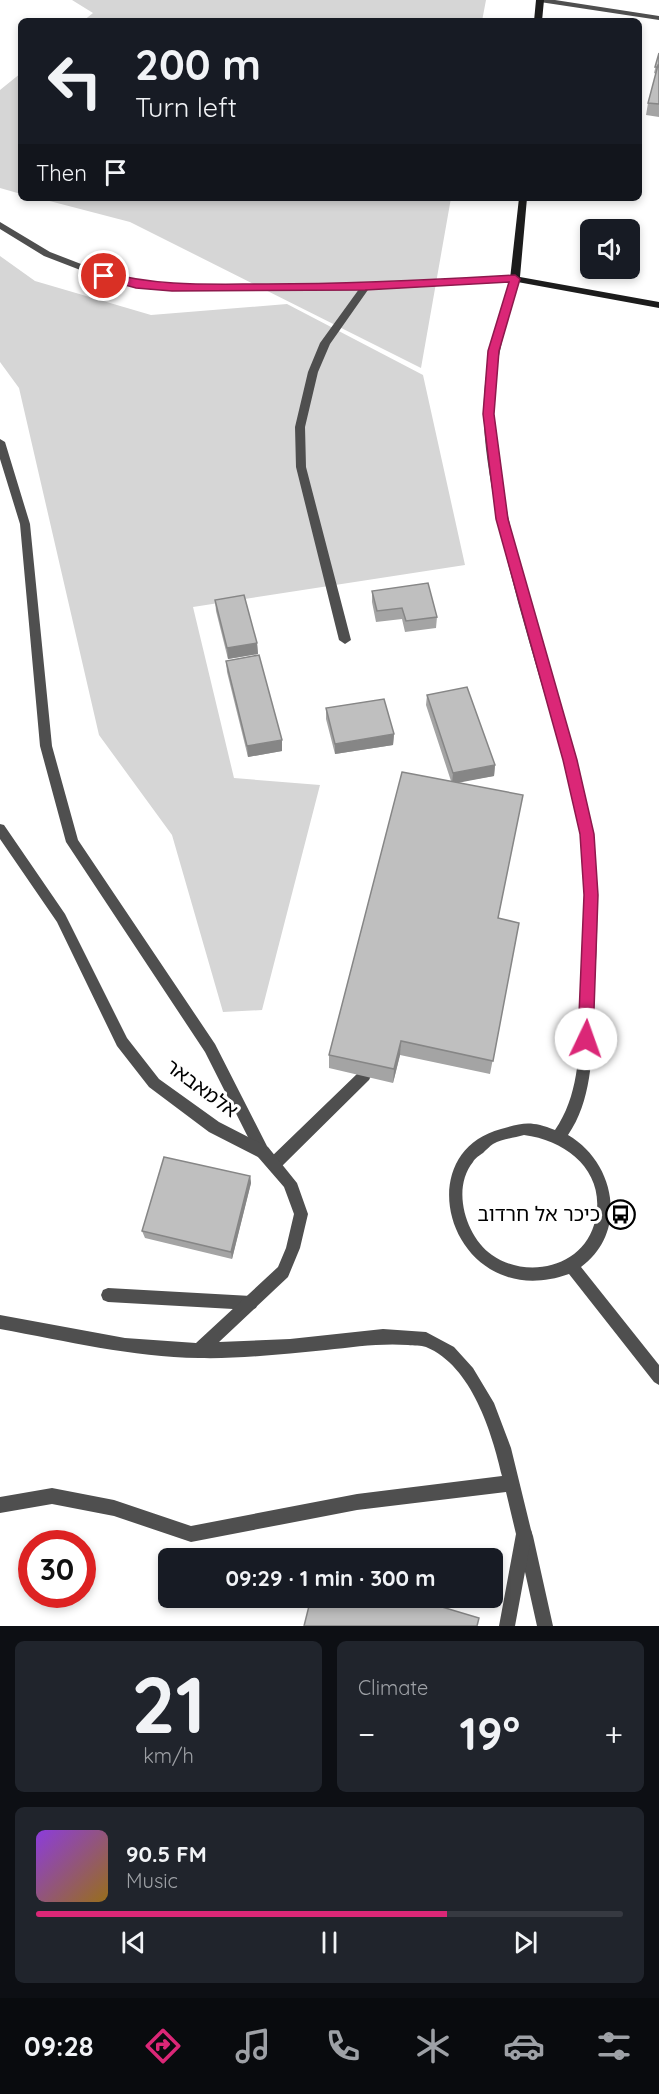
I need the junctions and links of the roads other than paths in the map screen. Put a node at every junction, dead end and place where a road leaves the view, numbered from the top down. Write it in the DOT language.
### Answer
graph roads {
  1 [pos="540,0"];
  2 [pos="538,18"];
  3 [pos="659,18"];
  4 [pos="523,201"];
  5 [pos="0,225"];
  6 [pos="515,279"];
  7 [pos="365,287"];
  8 [pos="659,305"];
  9 [pos="0,442"];
  10 [pos="345,640"];
  11 [pos="0,829"];
  12 [pos="364,1076"];
  13 [pos="558,1137"];
  14 [pos="263,1152"];
  15 [pos="274,1164"];
  16 [pos="571,1266"];
  17 [pos="108,1295"];
  18 [pos="251,1303"];
  19 [pos="0,1323"];
  20 [pos="198,1351"];
  21 [pos="659,1377"];
  22 [pos="512,1484"];
  23 [pos="0,1505"];
  24 [pos="524,1534"];
  25 [pos="507,1626"];
  26 [pos="545,1626"];
  1 -- 2 [label="street"];
  1 -- 3 [label="street"];
  4 -- 6 [label="street"];
  5 -- 7 [label="street"];
  6 -- 7 [label="street"];
  6 -- 8 [label="street"];
  6 -- 13 [label="street"];
  7 -- 10 [label="street"];
  9 -- 14 [label="street"];
  11 -- 14 [label="street, אלמאבאר"];
  12 -- 15 [label="street"];
  13 -- 16 [label="street"];
  13 -- 16 [label="street"];
  14 -- 15 [label="street, אלמאבאר"];
  15 -- 18 [label="street, אלמאבאר"];
  16 -- 21 [label="street"];
  17 -- 18 [label="street"];
  18 -- 20 [label="street, אלמאבאר"];
  19 -- 20 [label="street"];
  20 -- 22 [label="street"];
  22 -- 23 [label="street"];
  22 -- 24 [label="street"];
  24 -- 25 [label="street"];
  24 -- 26 [label="street"];
}
